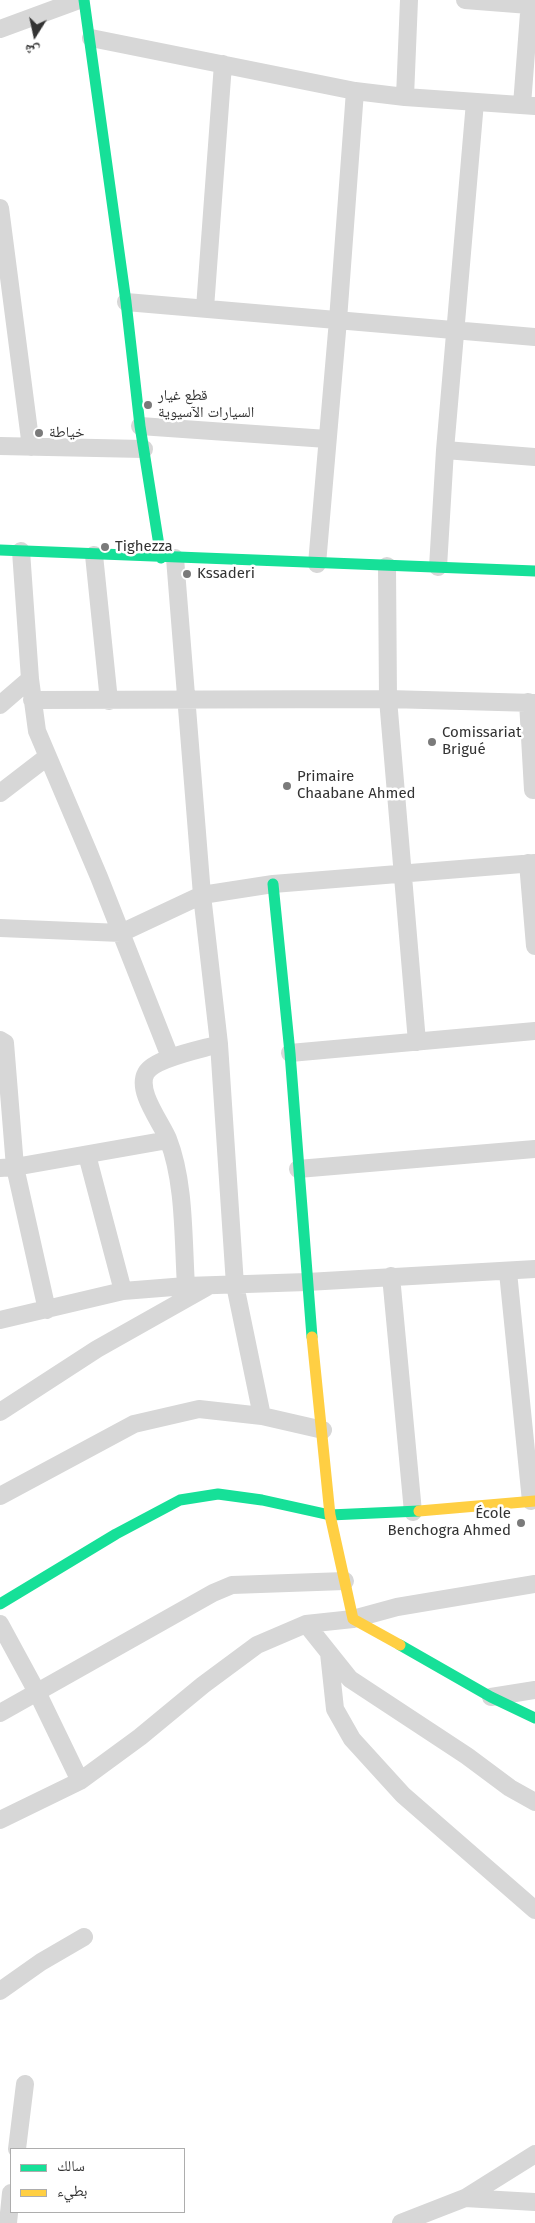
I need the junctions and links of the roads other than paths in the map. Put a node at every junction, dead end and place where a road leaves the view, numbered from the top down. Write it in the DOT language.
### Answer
graph roads {
  1 [pos="79,0"];
  2 [pos="84,0"];
  3 [pos="409,0"];
  4 [pos="465,0"];
  5 [pos="530,2"];
  6 [pos="0,29"];
  7 [pos="92,38"];
  8 [pos="223,64"];
  9 [pos="355,90"];
  10 [pos="405,98"];
  11 [pos="475,102"];
  12 [pos="528,106"];
  13 [pos="0,208"];
  14 [pos="2,240"];
  15 [pos="126,302"];
  16 [pos="205,308"];
  17 [pos="338,320"];
  18 [pos="456,331"];
  19 [pos="535,337"];
  20 [pos="140,426"];
  21 [pos="327,439"];
  22 [pos="0,446"];
  23 [pos="31,447"];
  24 [pos="144,449"];
  25 [pos="445,450"];
  26 [pos="535,457"];
  27 [pos="0,550"];
  28 [pos="21,551"];
  29 [pos="94,554"];
  30 [pos="168,558"];
  31 [pos="317,564"];
  32 [pos="388,566"];
  33 [pos="438,568"];
  34 [pos="535,571"];
  35 [pos="30,679"];
  36 [pos="186,699"];
  37 [pos="388,699"];
  38 [pos="32,700"];
  39 [pos="109,701"];
  40 [pos="531,703"];
  41 [pos="0,705"];
  42 [pos="47,757"];
  43 [pos="533,790"];
  44 [pos="0,793"];
  45 [pos="531,863"];
  46 [pos="401,873"];
  47 [pos="273,884"];
  48 [pos="202,895"];
  49 [pos="0,928"];
  50 [pos="122,933"];
  51 [pos="535,946"];
  52 [pos="535,1031"];
  53 [pos="0,1040"];
  54 [pos="417,1042"];
  55 [pos="219,1044"];
  56 [pos="290,1053"];
  57 [pos="170,1057"];
  58 [pos="168,1140"];
  59 [pos="535,1149"];
  60 [pos="87,1155"];
  61 [pos="7,1168"];
  62 [pos="298,1169"];
  63 [pos="535,1269"];
  64 [pos="508,1272"];
  65 [pos="391,1276"];
  66 [pos="307,1282"];
  67 [pos="235,1285"];
  68 [pos="186,1286"];
  69 [pos="210,1286"];
  70 [pos="122,1291"];
  71 [pos="46,1310"];
  72 [pos="0,1320"];
  73 [pos="0,1412"];
  74 [pos="262,1416"];
  75 [pos="323,1430"];
  76 [pos="0,1496"];
  77 [pos="533,1501"];
  78 [pos="413,1512"];
  79 [pos="330,1515"];
  80 [pos="345,1581"];
  81 [pos="535,1584"];
  82 [pos="0,1604"];
  83 [pos="353,1619"];
  84 [pos="0,1624"];
  85 [pos="306,1624"];
  86 [pos="329,1653"];
  87 [pos="535,1690"];
  88 [pos="38,1694"];
  89 [pos="491,1698"];
  90 [pos="0,1713"];
  91 [pos="535,1718"];
  92 [pos="80,1781"];
  93 [pos="535,1802"];
  94 [pos="0,1820"];
  95 [pos="535,1910"];
  96 [pos="84,1937"];
  97 [pos="0,1991"];
  98 [pos="25,2084"];
  99 [pos="17,2148"];
  100 [pos="533,2156"];
  101 [pos="465,2198"];
  102 [pos="535,2202"];
  103 [pos="10,2203"];
  104 [pos="8,2223"];
  105 [pos="401,2223"];
  1 -- 6 [label="street"];
  2 -- 7 [label="street"];
  3 -- 10 [label="street"];
  4 -- 5 [label="street"];
  5 -- 12 [label="street"];
  7 -- 8 [label="street"];
  7 -- 15 [label="street"];
  8 -- 9 [label="street"];
  8 -- 16 [label="street"];
  9 -- 10 [label="street"];
  9 -- 17 [label="street"];
  10 -- 11 [label="street"];
  11 -- 12 [label="street"];
  11 -- 18 [label="street"];
  13 -- 14 [label="street"];
  14 -- 23 [label="street"];
  15 -- 16 [label="street"];
  15 -- 20 [label="street"];
  16 -- 17 [label="street"];
  17 -- 18 [label="street"];
  17 -- 21 [label="street"];
  18 -- 19 [label="street"];
  18 -- 25 [label="street"];
  20 -- 21 [label="street"];
  20 -- 24 [label="street"];
  21 -- 31 [label="street"];
  22 -- 23 [label="street"];
  23 -- 24 [label="street"];
  24 -- 30 [label="street"];
  25 -- 26 [label="street"];
  25 -- 33 [label="street"];
  27 -- 28 [label="street"];
  28 -- 29 [label="street"];
  28 -- 35 [label="street"];
  29 -- 30 [label="street"];
  29 -- 39 [label="street"];
  30 -- 31 [label="street"];
  30 -- 36 [label="street"];
  31 -- 32 [label="street"];
  32 -- 33 [label="street"];
  32 -- 37 [label="street"];
  33 -- 34 [label="street"];
  35 -- 38 [label="street"];
  35 -- 41 [label="street"];
  36 -- 37 [label="street"];
  36 -- 39 [label="street"];
  36 -- 48 [label="street"];
  37 -- 40 [label="street"];
  37 -- 46 [label="street"];
  38 -- 39 [label="street"];
  38 -- 42 [label="street"];
  40 -- 43 [label="street"];
  42 -- 44 [label="street"];
  42 -- 50 [label="street"];
  45 -- 46 [label="street"];
  45 -- 51 [label="street"];
  46 -- 47 [label="street"];
  46 -- 54 [label="street"];
  47 -- 48 [label="street"];
  47 -- 56 [label="street"];
  48 -- 50 [label="street"];
  48 -- 55 [label="street"];
  49 -- 50 [label="street"];
  50 -- 57 [label="street"];
  52 -- 54 [label="street"];
  53 -- 61 [label="street"];
  54 -- 56 [label="street"];
  55 -- 57 [label="street"];
  55 -- 67 [label="street"];
  56 -- 62 [label="street"];
  57 -- 58 [label="street"];
  58 -- 60 [label="street"];
  58 -- 68 [label="street"];
  59 -- 62 [label="street"];
  60 -- 61 [label="street"];
  60 -- 70 [label="street"];
  61 -- 71 [label="street"];
  62 -- 66 [label="street"];
  63 -- 64 [label="street"];
  64 -- 65 [label="street"];
  64 -- 77 [label="street"];
  65 -- 66 [label="street"];
  65 -- 78 [label="street"];
  66 -- 67 [label="street"];
  66 -- 75 [label="street"];
  67 -- 69 [label="street"];
  67 -- 74 [label="street"];
  68 -- 69 [label="street"];
  68 -- 70 [label="street"];
  69 -- 73 [label="street"];
  70 -- 71 [label="street"];
  71 -- 72 [label="street"];
  74 -- 75 [label="street"];
  74 -- 76 [label="street"];
  75 -- 79 [label="street"];
  77 -- 78 [label="street"];
  78 -- 79 [label="street"];
  79 -- 80 [label="street"];
  79 -- 82 [label="street"];
  80 -- 83 [label="street"];
  80 -- 88 [label="street"];
  81 -- 83 [label="street"];
  83 -- 85 [label="street"];
  83 -- 89 [label="street"];
  84 -- 88 [label="street"];
  85 -- 86 [label="street"];
  85 -- 92 [label="street"];
  86 -- 93 [label="street"];
  86 -- 95 [label="street"];
  87 -- 89 [label="street"];
  88 -- 90 [label="street"];
  88 -- 92 [label="street"];
  89 -- 91 [label="street"];
  92 -- 94 [label="street"];
  96 -- 97 [label="street"];
  98 -- 99 [label="street"];
  100 -- 101 [label="street"];
  101 -- 102 [label="street"];
  101 -- 105 [label="street"];
  103 -- 104 [label="street"];
}
